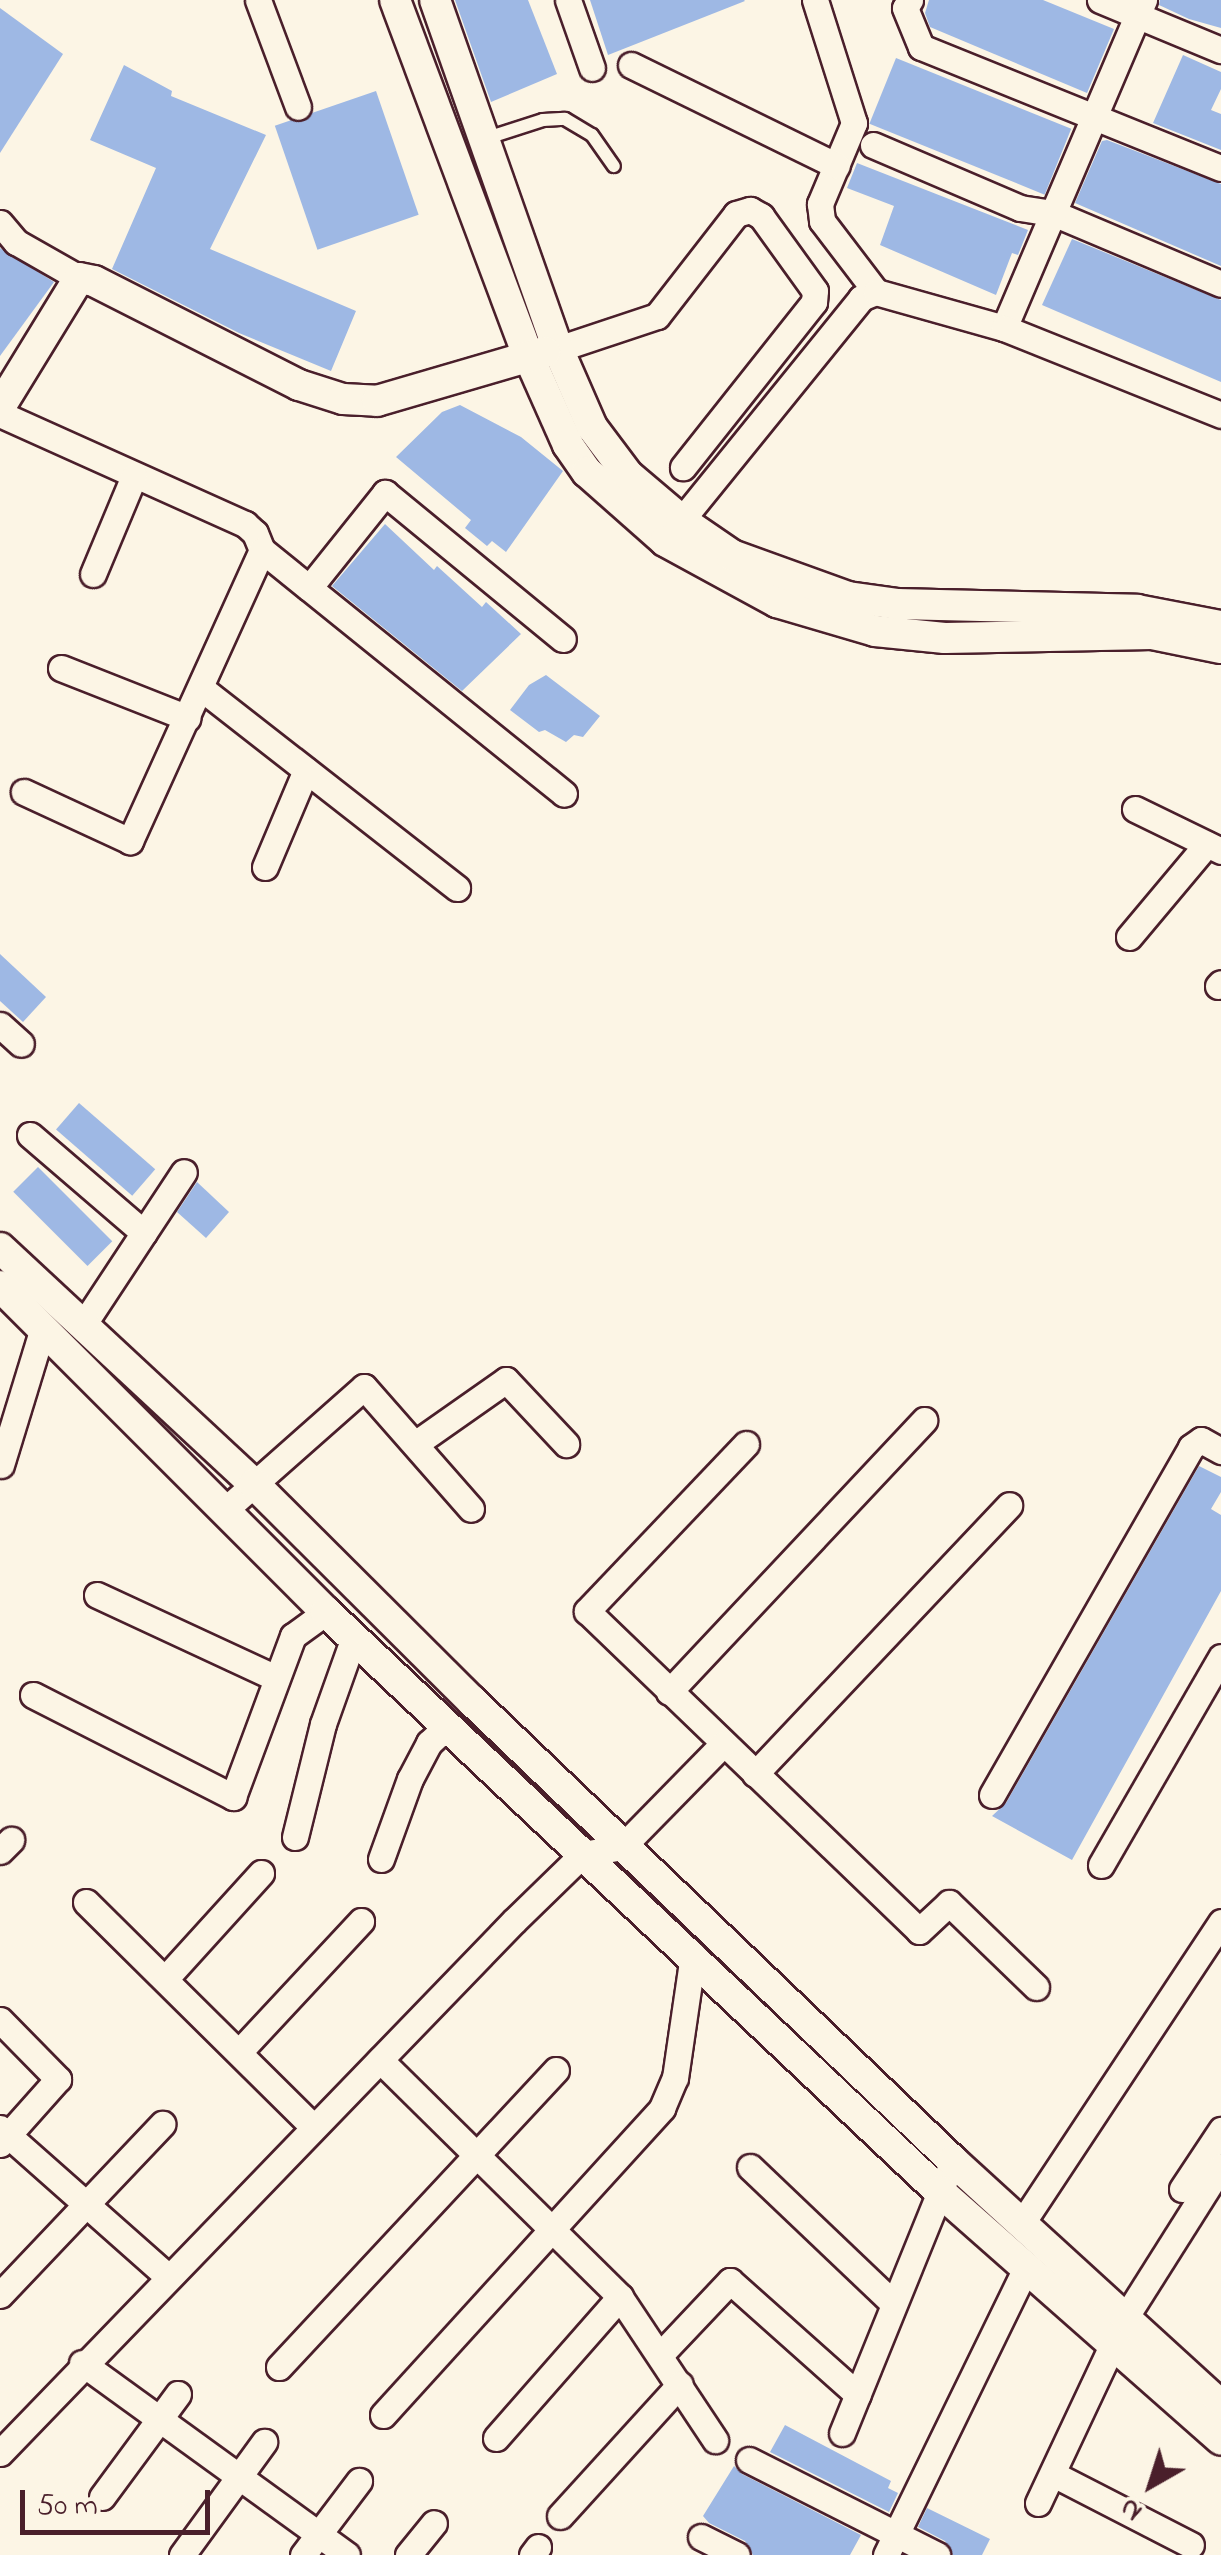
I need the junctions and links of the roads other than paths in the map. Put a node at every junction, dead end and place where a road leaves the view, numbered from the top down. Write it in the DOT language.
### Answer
graph roads {
  1 [pos="258,0"];
  2 [pos="395,0"];
  3 [pos="435,0"];
  4 [pos="568,0"];
  5 [pos="815,0"];
  6 [pos="910,0"];
  7 [pos="1100,0"];
  8 [pos="1140,7"];
  9 [pos="1221,50"];
  10 [pos="630,64"];
  11 [pos="592,68"];
  12 [pos="298,106"];
  13 [pos="1094,115"];
  14 [pos="484,139"];
  15 [pos="873,145"];
  16 [pos="614,166"];
  17 [pos="836,166"];
  18 [pos="1221,168"];
  19 [pos="1053,213"];
  20 [pos="0,223"];
  21 [pos="79,278"];
  22 [pos="1221,284"];
  23 [pos="876,292"];
  24 [pos="1004,328"];
  25 [pos="543,352"];
  26 [pos="0,410"];
  27 [pos="1221,415"];
  28 [pos="684,467"];
  29 [pos="134,476"];
  30 [pos="673,531"];
  31 [pos="262,550"];
  32 [pos="93,574"];
  33 [pos="309,588"];
  34 [pos="1221,626"];
  35 [pos="563,640"];
  36 [pos="1221,648"];
  37 [pos="62,668"];
  38 [pos="201,688"];
  39 [pos="188,718"];
  40 [pos="306,770"];
  41 [pos="24,792"];
  42 [pos="564,794"];
  43 [pos="1135,809"];
  44 [pos="1214,847"];
  45 [pos="265,867"];
  46 [pos="456,888"];
  47 [pos="1129,938"];
  48 [pos="0,1025"];
  49 [pos="21,1044"];
  50 [pos="30,1135"];
  51 [pos="184,1172"];
  52 [pos="144,1233"];
  53 [pos="0,1248"];
  54 [pos="0,1286"];
  55 [pos="83,1325"];
  56 [pos="44,1328"];
  57 [pos="924,1420"];
  58 [pos="415,1444"];
  59 [pos="566,1444"];
  60 [pos="746,1444"];
  61 [pos="1221,1450"];
  62 [pos="1,1465"];
  63 [pos="254,1484"];
  64 [pos="1009,1505"];
  65 [pos="226,1509"];
  66 [pos="472,1509"];
  67 [pos="96,1595"];
  68 [pos="326,1612"];
  69 [pos="354,1637"];
  70 [pos="1221,1658"];
  71 [pos="276,1678"];
  72 [pos="669,1692"];
  73 [pos="33,1695"];
  74 [pos="447,1726"];
  75 [pos="723,1744"];
  76 [pos="755,1774"];
  77 [pos="992,1794"];
  78 [pos="295,1836"];
  79 [pos="622,1847"];
  80 [pos="583,1854"];
  81 [pos="380,1859"];
  82 [pos="1101,1865"];
  83 [pos="261,1873"];
  84 [pos="86,1902"];
  85 [pos="361,1921"];
  86 [pos="1221,1922"];
  87 [pos="694,1955"];
  88 [pos="165,1978"];
  89 [pos="1036,1986"];
  90 [pos="0,2020"];
  91 [pos="239,2052"];
  92 [pos="380,2060"];
  93 [pos="556,2070"];
  94 [pos="162,2124"];
  95 [pos="313,2127"];
  96 [pos="1221,2130"];
  97 [pos="3,2135"];
  98 [pos="477,2154"];
  99 [pos="953,2161"];
  100 [pos="1221,2166"];
  101 [pos="750,2167"];
  102 [pos="1182,2189"];
  103 [pos="939,2191"];
  104 [pos="88,2203"];
  105 [pos="1022,2223"];
  106 [pos="551,2226"];
  107 [pos="1027,2266"];
  108 [pos="167,2276"];
  109 [pos="0,2295"];
  110 [pos="620,2297"];
  111 [pos="893,2303"];
  112 [pos="1119,2330"];
  113 [pos="660,2355"];
  114 [pos="82,2363"];
  115 [pos="279,2367"];
  116 [pos="680,2384"];
  117 [pos="178,2394"];
  118 [pos="858,2395"];
  119 [pos="1221,2406"];
  120 [pos="383,2415"];
  121 [pos="159,2419"];
  122 [pos="842,2434"];
  123 [pos="496,2438"];
  124 [pos="715,2440"];
  125 [pos="1221,2440"];
  126 [pos="264,2442"];
  127 [pos="0,2453"];
  128 [pos="749,2460"];
  129 [pos="1053,2474"];
  130 [pos="238,2476"];
  131 [pos="359,2481"];
  132 [pos="102,2497"];
  133 [pos="1038,2503"];
  134 [pos="560,2516"];
  135 [pos="434,2523"];
  136 [pos="701,2537"];
  137 [pos="310,2544"];
  138 [pos="891,2545"];
  139 [pos="1191,2545"];
  140 [pos="182,2555"];
  141 [pos="346,2555"];
  142 [pos="408,2555"];
  143 [pos="737,2555"];
  144 [pos="937,2555"];
  1 -- 12 [label="street"];
  2 -- 25 [label="street"];
  3 -- 14 [label="street"];
  4 -- 11 [label="street"];
  5 -- 17 [label="street"];
  6 -- 13 [label="street"];
  7 -- 8 [label="street"];
  8 -- 9 [label="street"];
  8 -- 13 [label="street"];
  10 -- 17 [label="street"];
  13 -- 18 [label="street"];
  13 -- 19 [label="street"];
  14 -- 16 [label="lane"];
  14 -- 25 [label="street"];
  15 -- 19 [label="street"];
  17 -- 23 [label="street"];
  19 -- 22 [label="street"];
  19 -- 24 [label="street"];
  20 -- 21 [label="street"];
  21 -- 25 [label="street"];
  21 -- 26 [label="street"];
  23 -- 24 [label="street"];
  23 -- 30 [label="street"];
  24 -- 27 [label="street"];
  25 -- 28 [label="street"];
  25 -- 30 [label="street"];
  26 -- 29 [label="street"];
  29 -- 31 [label="street"];
  29 -- 32 [label="street"];
  30 -- 34 [label="street"];
  30 -- 36 [label="street"];
  31 -- 33 [label="street"];
  31 -- 38 [label="street"];
  33 -- 35 [label="street"];
  33 -- 42 [label="street"];
  37 -- 39 [label="street"];
  38 -- 39 [label="street"];
  38 -- 40 [label="street"];
  39 -- 41 [label="street"];
  40 -- 45 [label="street"];
  40 -- 46 [label="street"];
  43 -- 44 [label="street"];
  44 -- 47 [label="street"];
  48 -- 49 [label="street"];
  50 -- 52 [label="street"];
  51 -- 52 [label="street"];
  52 -- 55 [label="street"];
  53 -- 55 [label="street"];
  54 -- 56 [label="street"];
  55 -- 63 [label="street"];
  56 -- 62 [label="street"];
  56 -- 65 [label="street"];
  57 -- 72 [label="street"];
  58 -- 59 [label="street"];
  58 -- 63 [label="street"];
  58 -- 66 [label="street"];
  60 -- 72 [label="street"];
  61 -- 77 [label="street"];
  63 -- 65 [label="street"];
  63 -- 79 [label="street"];
  64 -- 76 [label="street"];
  65 -- 68 [label="street"];
  67 -- 71 [label="street"];
  68 -- 69 [label="street"];
  68 -- 71 [label="street"];
  69 -- 74 [label="street"];
  69 -- 78 [label="street"];
  70 -- 82 [label="street"];
  71 -- 73 [label="street"];
  72 -- 75 [label="street"];
  74 -- 80 [label="street"];
  74 -- 81 [label="street"];
  75 -- 76 [label="street"];
  75 -- 79 [label="street"];
  76 -- 89 [label="street"];
  79 -- 80 [label="street"];
  79 -- 99 [label="street"];
  80 -- 87 [label="street"];
  80 -- 92 [label="street"];
  83 -- 88 [label="street"];
  84 -- 88 [label="street"];
  85 -- 91 [label="street"];
  86 -- 105 [label="street"];
  87 -- 103 [label="street"];
  87 -- 106 [label="street"];
  88 -- 91 [label="street"];
  90 -- 97 [label="street"];
  91 -- 95 [label="street"];
  92 -- 95 [label="street"];
  92 -- 98 [label="street"];
  93 -- 98 [label="street"];
  94 -- 104 [label="street"];
  95 -- 108 [label="street"];
  96 -- 102 [label="street"];
  97 -- 104 [label="street"];
  98 -- 106 [label="street"];
  98 -- 115 [label="street"];
  99 -- 103 [label="street"];
  99 -- 105 [label="street"];
  100 -- 112 [label="street"];
  101 -- 111 [label="street"];
  103 -- 107 [label="street"];
  103 -- 111 [label="street"];
  104 -- 108 [label="street"];
  104 -- 109 [label="street"];
  105 -- 112 [label="street"];
  106 -- 110 [label="street"];
  106 -- 120 [label="street"];
  107 -- 112 [label="street"];
  107 -- 138 [label="street"];
  108 -- 114 [label="street"];
  110 -- 113 [label="street"];
  110 -- 123 [label="street"];
  111 -- 118 [label="street"];
  112 -- 119 [label="street"];
  112 -- 125 [label="street"];
  112 -- 129 [label="street"];
  113 -- 116 [label="street"];
  113 -- 118 [label="street"];
  114 -- 121 [label="street"];
  114 -- 127 [label="street"];
  116 -- 124 [label="street"];
  116 -- 134 [label="street"];
  117 -- 121 [label="street"];
  118 -- 122 [label="street"];
  121 -- 130 [label="street"];
  121 -- 132 [label="street"];
  126 -- 130 [label="street"];
  128 -- 138 [label="street"];
  129 -- 133 [label="street"];
  129 -- 139 [label="street"];
  130 -- 137 [label="street"];
  130 -- 140 [label="street"];
  131 -- 137 [label="street"];
  135 -- 142 [label="street"];
  136 -- 143 [label="street"];
  137 -- 141 [label="street"];
  138 -- 144 [label="street"];
}
